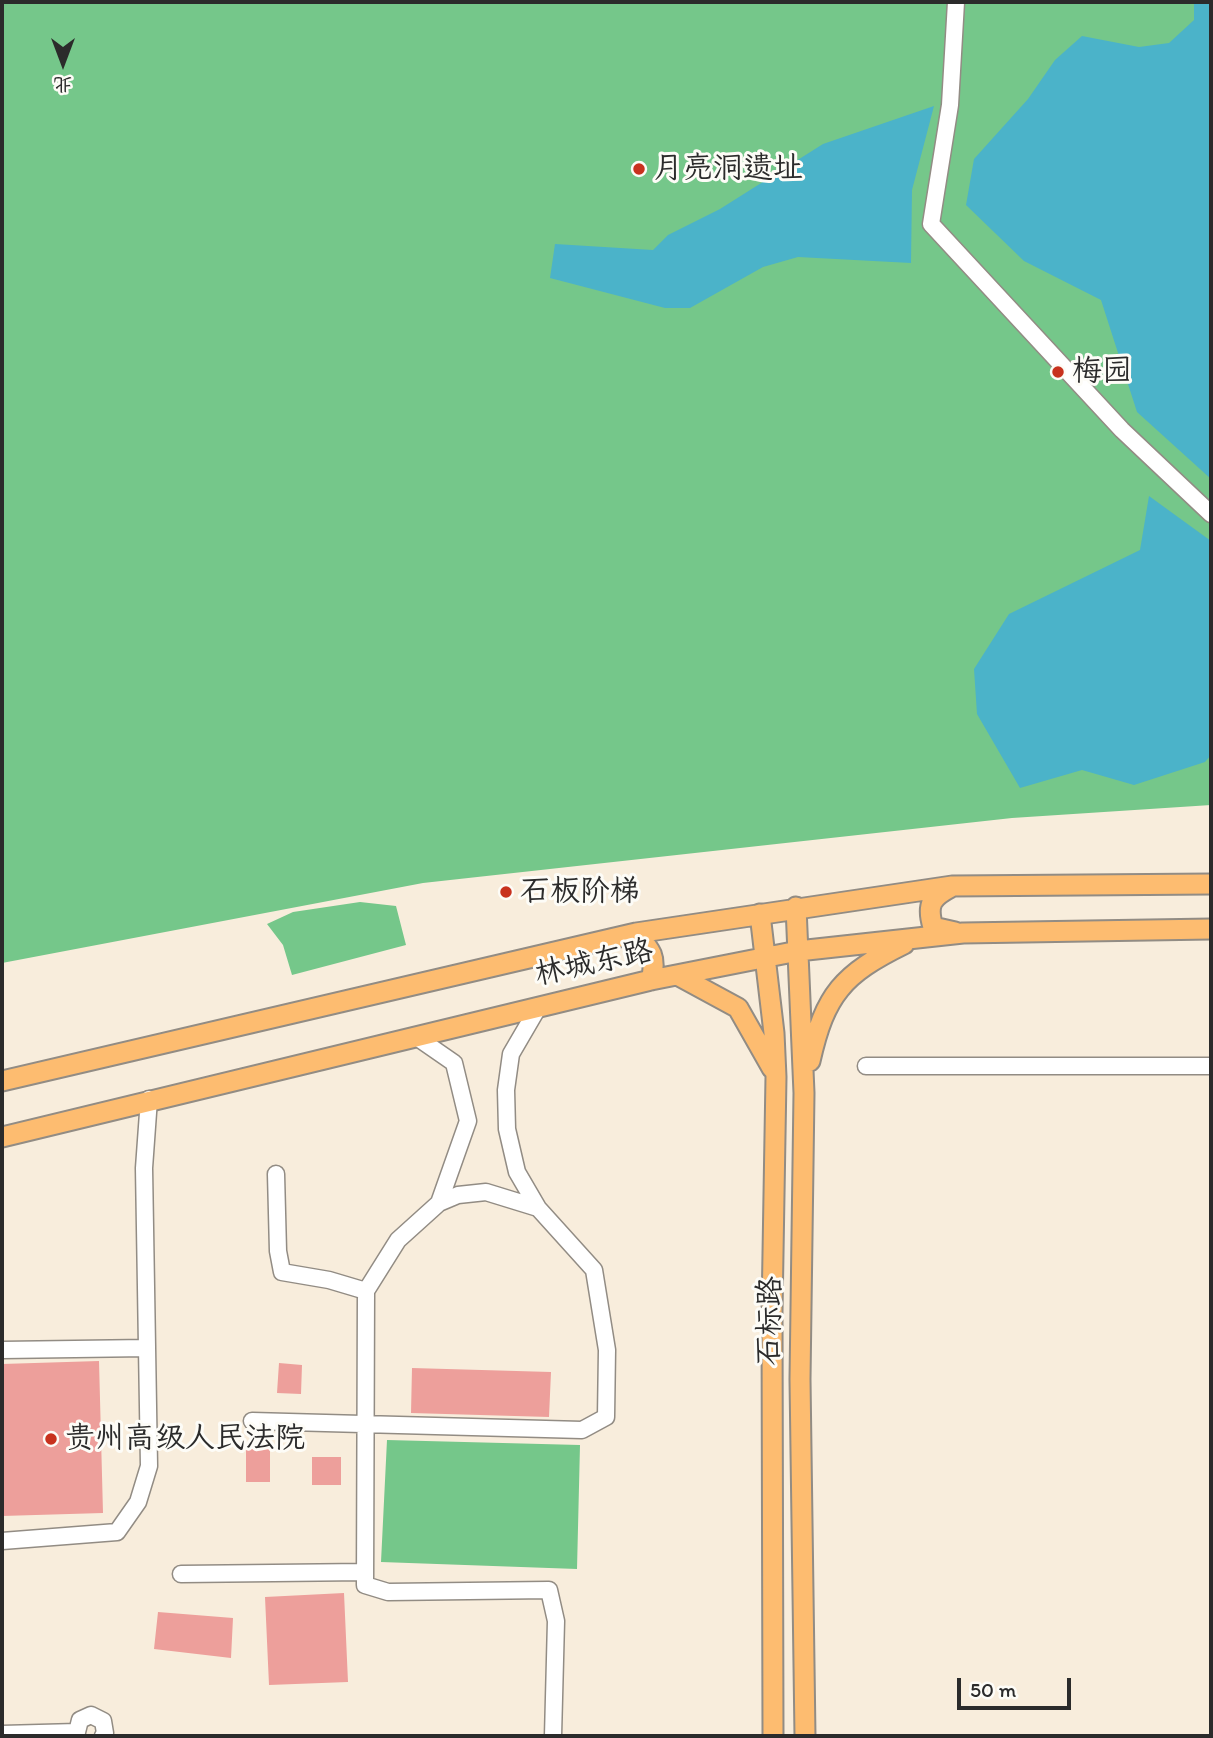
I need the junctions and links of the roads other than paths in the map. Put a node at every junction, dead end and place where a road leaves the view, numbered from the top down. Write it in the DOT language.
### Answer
graph roads {
  1 [pos="956,2"];
  2 [pos="1211,514"];
  3 [pos="1211,884"];
  4 [pos="952,886"];
  5 [pos="796,907"];
  6 [pos="760,914"];
  7 [pos="1211,929"];
  8 [pos="636,933"];
  9 [pos="963,933"];
  10 [pos="919,937"];
  11 [pos="799,951"];
  12 [pos="766,958"];
  13 [pos="679,976"];
  14 [pos="651,980"];
  15 [pos="538,1006"];
  16 [pos="802,1032"];
  17 [pos="774,1033"];
  18 [pos="415,1036"];
  19 [pos="866,1066"];
  20 [pos="1211,1066"];
  21 [pos="776,1077"];
  22 [pos="2,1081"];
  23 [pos="804,1093"];
  24 [pos="149,1099"];
  25 [pos="2,1137"];
  26 [pos="276,1174"];
  27 [pos="439,1203"];
  28 [pos="538,1208"];
  29 [pos="366,1292"];
  30 [pos="147,1348"];
  31 [pos="2,1350"];
  32 [pos="252,1421"];
  33 [pos="365,1424"];
  34 [pos="2,1541"];
  35 [pos="365,1572"];
  36 [pos="181,1574"];
  37 [pos="773,1727"];
  38 [pos="2,1734"];
  39 [pos="78,1734"];
  40 [pos="103,1736"];
  41 [pos="553,1736"];
  42 [pos="764,1736"];
  43 [pos="805,1736"];
  1 -- 2 [label="street"];
  3 -- 4 [label="main road, 林城东路"];
  4 -- 5 [label="main road, 林城东路"];
  4 -- 9 [label="main road"];
  5 -- 6 [label="main road, 林城东路"];
  5 -- 11 [label="main road, 石标路"];
  6 -- 8 [label="main road, 林城东路"];
  6 -- 12 [label="main road, 石标路"];
  7 -- 9 [label="main road, 林城东路"];
  8 -- 14 [label="main road"];
  8 -- 22 [label="main road, 林城东路"];
  9 -- 10 [label="main road, 林城东路"];
  10 -- 11 [label="main road, 林城东路"];
  10 -- 23 [label="main road"];
  11 -- 12 [label="main road, 林城东路"];
  11 -- 16 [label="main road, 石标路"];
  12 -- 13 [label="main road, 林城东路"];
  12 -- 17 [label="main road, 石标路"];
  13 -- 14 [label="main road, 林城东路"];
  13 -- 21 [label="main road"];
  14 -- 15 [label="main road, 林城东路"];
  15 -- 18 [label="main road, 林城东路"];
  15 -- 28 [label="street"];
  16 -- 17 [label="main road"];
  16 -- 23 [label="main road, 石标路"];
  17 -- 21 [label="main road, 石标路"];
  18 -- 24 [label="main road, 林城东路"];
  18 -- 27 [label="street"];
  19 -- 20 [label="street"];
  21 -- 37 [label="main road, 石标路"];
  23 -- 43 [label="main road, 石标路"];
  24 -- 25 [label="main road, 林城东路"];
  24 -- 30 [label="street"];
  26 -- 29 [label="street"];
  27 -- 28 [label="street"];
  27 -- 29 [label="street"];
  28 -- 33 [label="street"];
  29 -- 33 [label="street"];
  30 -- 31 [label="street"];
  30 -- 34 [label="street"];
  32 -- 33 [label="street"];
  33 -- 35 [label="street"];
  35 -- 36 [label="street"];
  35 -- 41 [label="street"];
  37 -- 42 [label="main road"];
  38 -- 39 [label="street"];
  39 -- 40 [label="street"];
}
